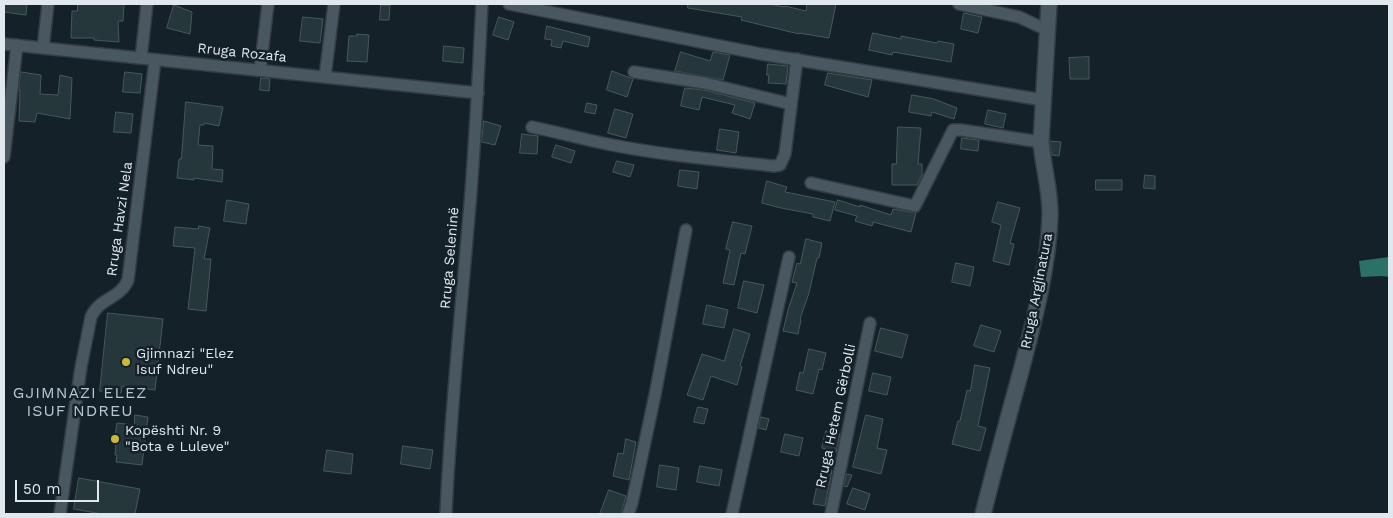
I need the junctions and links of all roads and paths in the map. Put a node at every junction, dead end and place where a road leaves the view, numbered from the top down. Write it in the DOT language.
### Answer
graph roads {
  1 [pos="48,4"];
  2 [pos="147,4"];
  3 [pos="268,4"];
  4 [pos="334,4"];
  5 [pos="482,4"];
  6 [pos="509,4"];
  7 [pos="959,4"];
  8 [pos="1050,4"];
  9 [pos="1047,30"];
  10 [pos="4,44"];
  11 [pos="17,45"];
  12 [pos="43,48"];
  13 [pos="141,58"];
  14 [pos="797,59"];
  15 [pos="155,60"];
  16 [pos="260,70"];
  17 [pos="634,72"];
  18 [pos="325,77"];
  19 [pos="478,92"];
  20 [pos="1043,100"];
  21 [pos="791,104"];
  22 [pos="532,128"];
  23 [pos="1041,142"];
  24 [pos="4,157"];
  25 [pos="811,184"];
  26 [pos="686,230"];
  27 [pos="788,258"];
  28 [pos="870,323"];
  29 [pos="60,514"];
  30 [pos="446,514"];
  31 [pos="628,514"];
  32 [pos="732,514"];
  33 [pos="831,514"];
  34 [pos="983,514"];
  1 -- 12 [label="street"];
  2 -- 13 [label="street"];
  3 -- 16 [label="street"];
  4 -- 18 [label="street"];
  5 -- 19 [label="street, Rruga Seleninë"];
  6 -- 14 [label="street"];
  7 -- 9 [label="street"];
  8 -- 9 [label="street, Rruga Argjinatura"];
  9 -- 20 [label="street, Rruga Argjinatura"];
  10 -- 11 [label="street, Rruga Rozafa"];
  11 -- 12 [label="street, Rruga Rozafa"];
  11 -- 24 [label="street"];
  12 -- 13 [label="street, Rruga Rozafa"];
  13 -- 15 [label="street, Rruga Rozafa"];
  14 -- 20 [label="street"];
  14 -- 21 [label="street"];
  15 -- 16 [label="street, Rruga Rozafa"];
  15 -- 29 [label="street, Rruga Havzi Nela"];
  16 -- 18 [label="street, Rruga Rozafa"];
  17 -- 21 [label="street"];
  18 -- 19 [label="street, Rruga Rozafa"];
  19 -- 30 [label="street, Rruga Seleninë"];
  20 -- 23 [label="street, Rruga Argjinatura"];
  21 -- 22 [label="street"];
  23 -- 25 [label="street"];
  23 -- 34 [label="street, Rruga Argjinatura"];
  26 -- 31 [label="street"];
  27 -- 32 [label="street"];
  28 -- 33 [label="street, Rruga Hetem Gërbolli"];
}
